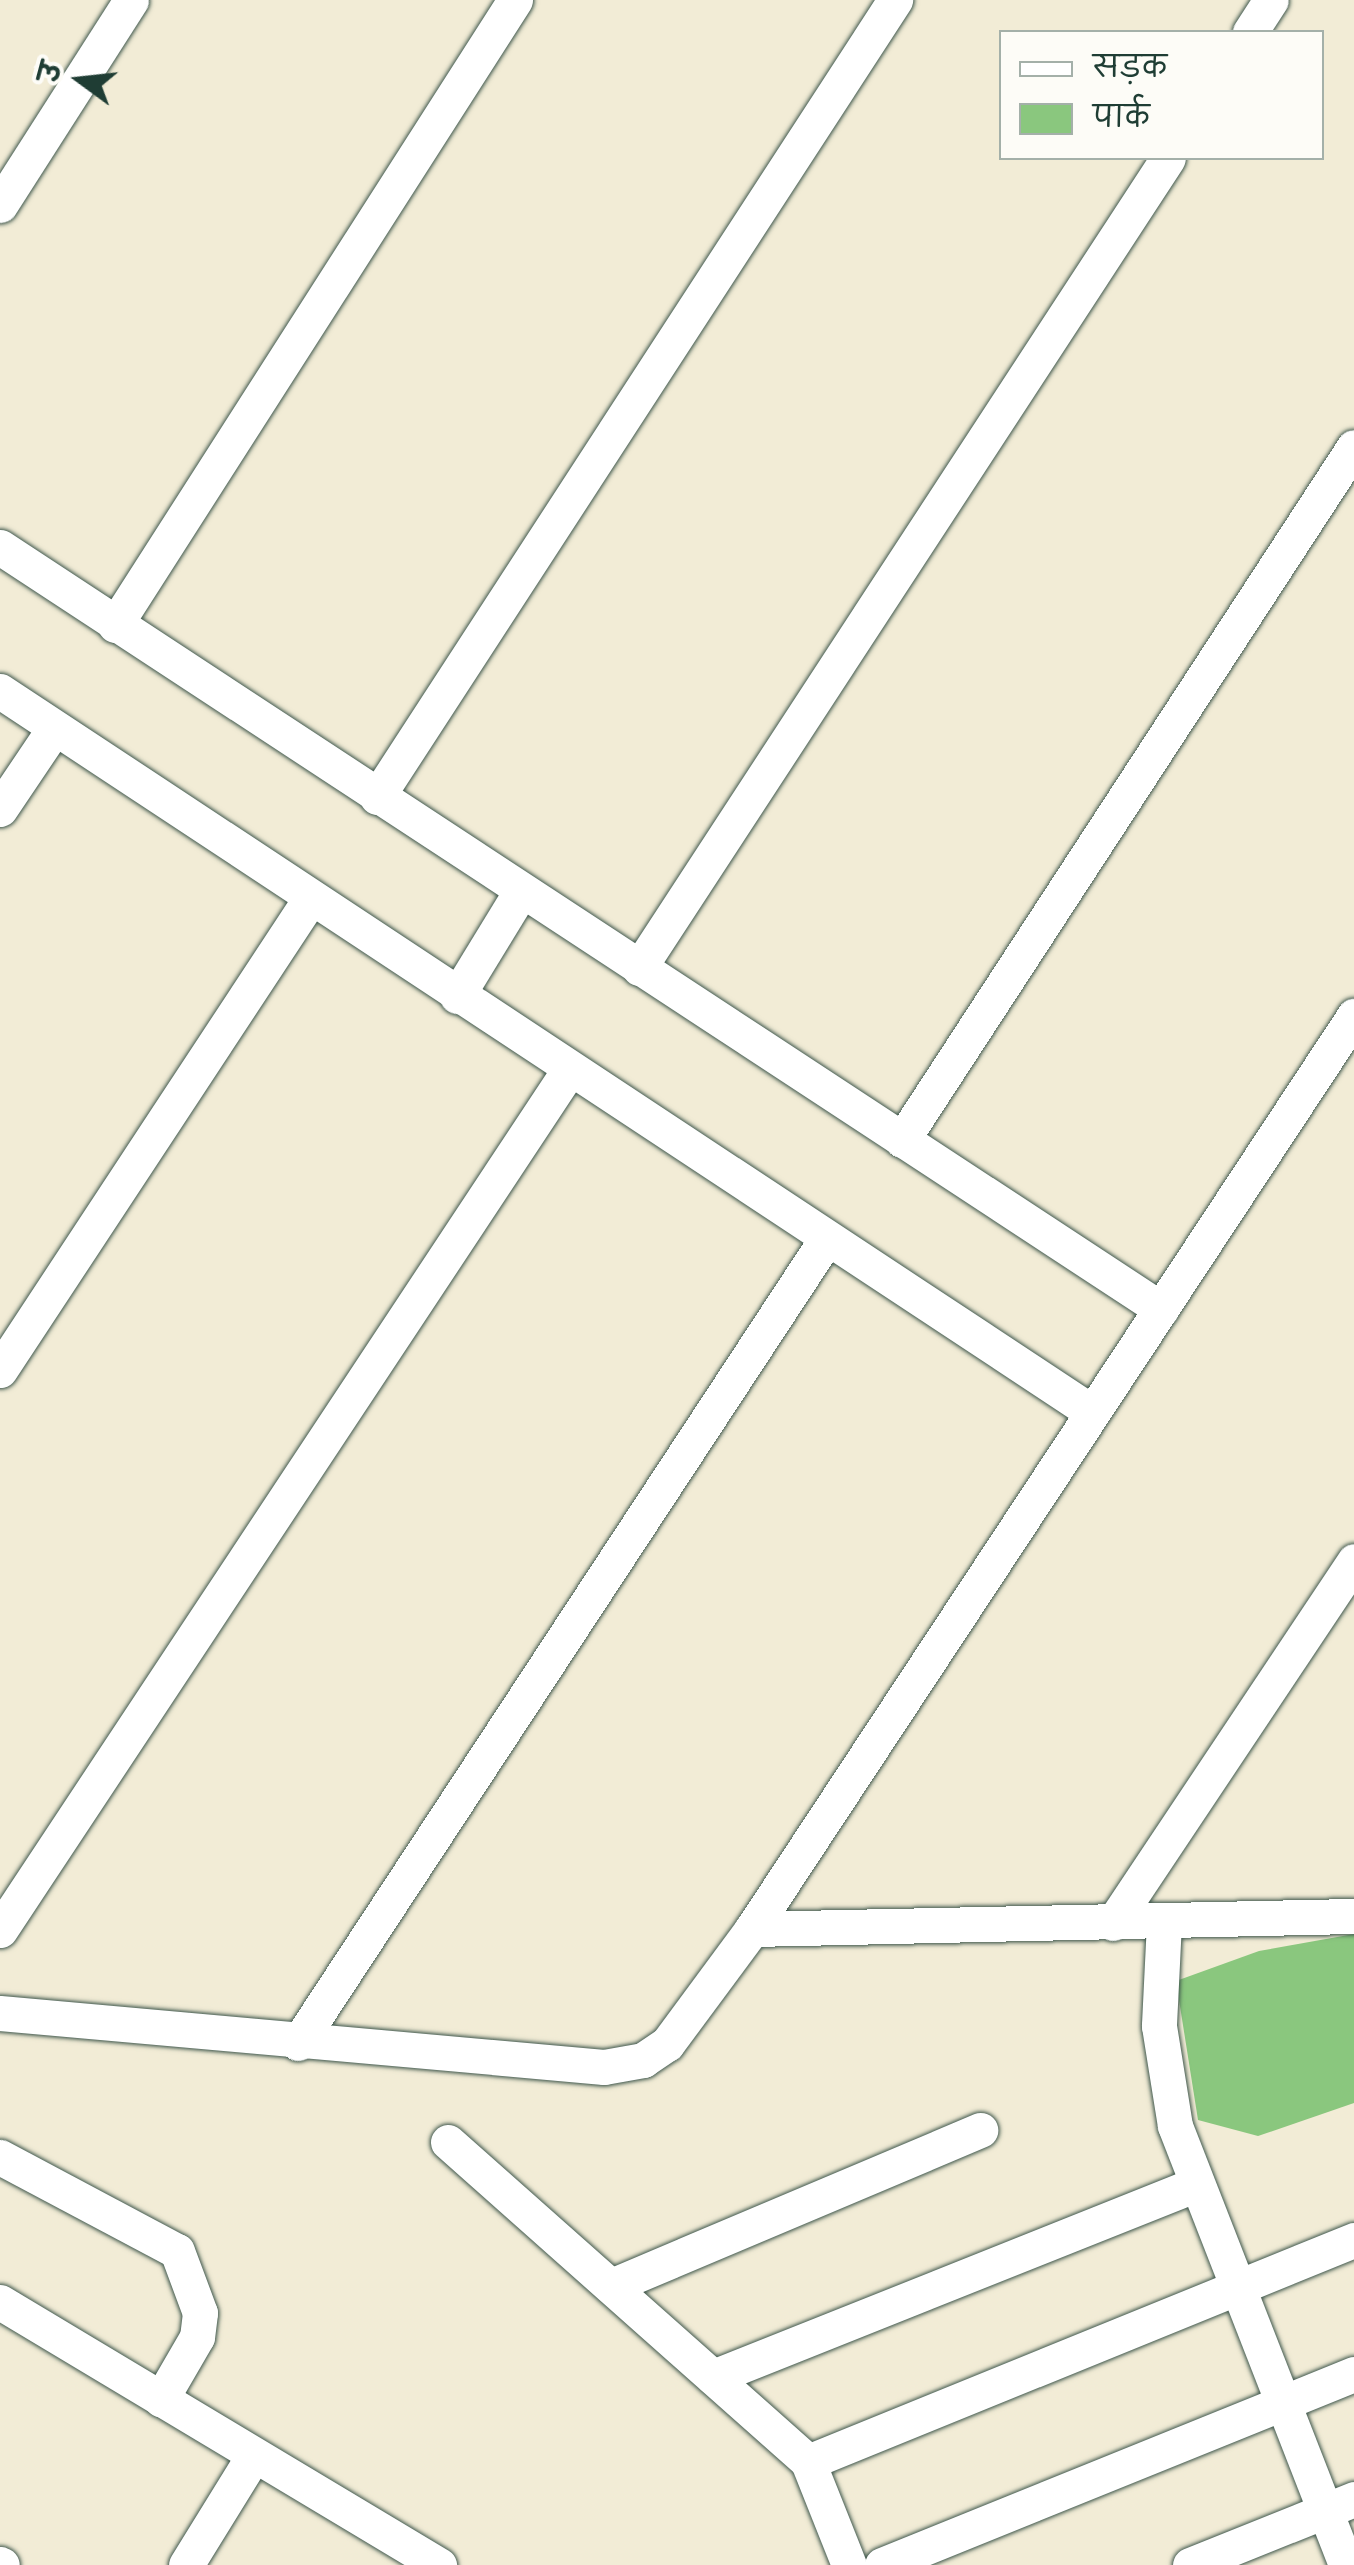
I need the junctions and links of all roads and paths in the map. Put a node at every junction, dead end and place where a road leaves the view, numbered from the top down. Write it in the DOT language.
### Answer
graph roads {
  1 [pos="132,0"];
  2 [pos="515,0"];
  3 [pos="895,0"];
  4 [pos="1271,0"];
  5 [pos="1251,30"];
  6 [pos="1167,160"];
  7 [pos="0,204"];
  8 [pos="1354,446"];
  9 [pos="0,547"];
  10 [pos="115,625"];
  11 [pos="0,691"];
  12 [pos="52,730"];
  13 [pos="377,797"];
  14 [pos="0,810"];
  15 [pos="522,891"];
  16 [pos="310,899"];
  17 [pos="640,968"];
  18 [pos="457,996"];
  19 [pos="1354,1016"];
  20 [pos="570,1070"];
  21 [pos="902,1140"];
  22 [pos="826,1238"];
  23 [pos="1161,1308"];
  24 [pos="0,1370"];
  25 [pos="1092,1412"];
  26 [pos="1354,1561"];
  27 [pos="1354,1916"];
  28 [pos="1164,1922"];
  29 [pos="1113,1923"];
  30 [pos="752,1928"];
  31 [pos="0,1930"];
  32 [pos="0,2014"];
  33 [pos="298,2043"];
  34 [pos="980,2130"];
  35 [pos="448,2142"];
  36 [pos="0,2158"];
  37 [pos="1196,2184"];
  38 [pos="1354,2240"];
  39 [pos="611,2286"];
  40 [pos="1236,2288"];
  41 [pos="0,2302"];
  42 [pos="1354,2374"];
  43 [pos="713,2377"];
  44 [pos="161,2399"];
  45 [pos="1282,2403"];
  46 [pos="254,2455"];
  47 [pos="808,2462"];
  48 [pos="1340,2505"];
  49 [pos="932,2556"];
  50 [pos="186,2565"];
  51 [pos="439,2565"];
  52 [pos="849,2565"];
  53 [pos="882,2565"];
  54 [pos="1190,2565"];
  55 [pos="1346,2565"];
  1 -- 7 [label="street"];
  2 -- 10 [label="street"];
  3 -- 13 [label="street"];
  4 -- 5 [label="street"];
  6 -- 17 [label="street"];
  8 -- 21 [label="street"];
  9 -- 10 [label="street"];
  10 -- 13 [label="street"];
  11 -- 12 [label="street"];
  12 -- 14 [label="street"];
  12 -- 16 [label="street"];
  13 -- 15 [label="street"];
  15 -- 17 [label="street"];
  15 -- 18 [label="street"];
  16 -- 18 [label="street"];
  16 -- 24 [label="street"];
  17 -- 21 [label="street"];
  18 -- 20 [label="street"];
  19 -- 23 [label="street"];
  20 -- 22 [label="street"];
  20 -- 31 [label="street"];
  21 -- 23 [label="street"];
  22 -- 25 [label="street"];
  22 -- 33 [label="street"];
  23 -- 25 [label="street"];
  25 -- 30 [label="street"];
  26 -- 29 [label="street"];
  27 -- 28 [label="street"];
  28 -- 29 [label="street"];
  28 -- 37 [label="street"];
  29 -- 30 [label="street"];
  30 -- 33 [label="street"];
  32 -- 33 [label="street"];
  34 -- 39 [label="street"];
  35 -- 39 [label="street"];
  36 -- 44 [label="street"];
  37 -- 40 [label="street"];
  37 -- 43 [label="street"];
  38 -- 40 [label="street"];
  39 -- 43 [label="street"];
  40 -- 45 [label="street"];
  40 -- 47 [label="street"];
  41 -- 44 [label="street"];
  42 -- 45 [label="street"];
  43 -- 47 [label="street"];
  44 -- 46 [label="street"];
  45 -- 48 [label="street"];
  45 -- 49 [label="street"];
  46 -- 50 [label="street"];
  46 -- 51 [label="street"];
  47 -- 52 [label="street"];
  48 -- 54 [label="street"];
  48 -- 55 [label="street"];
  49 -- 53 [label="street"];
}
